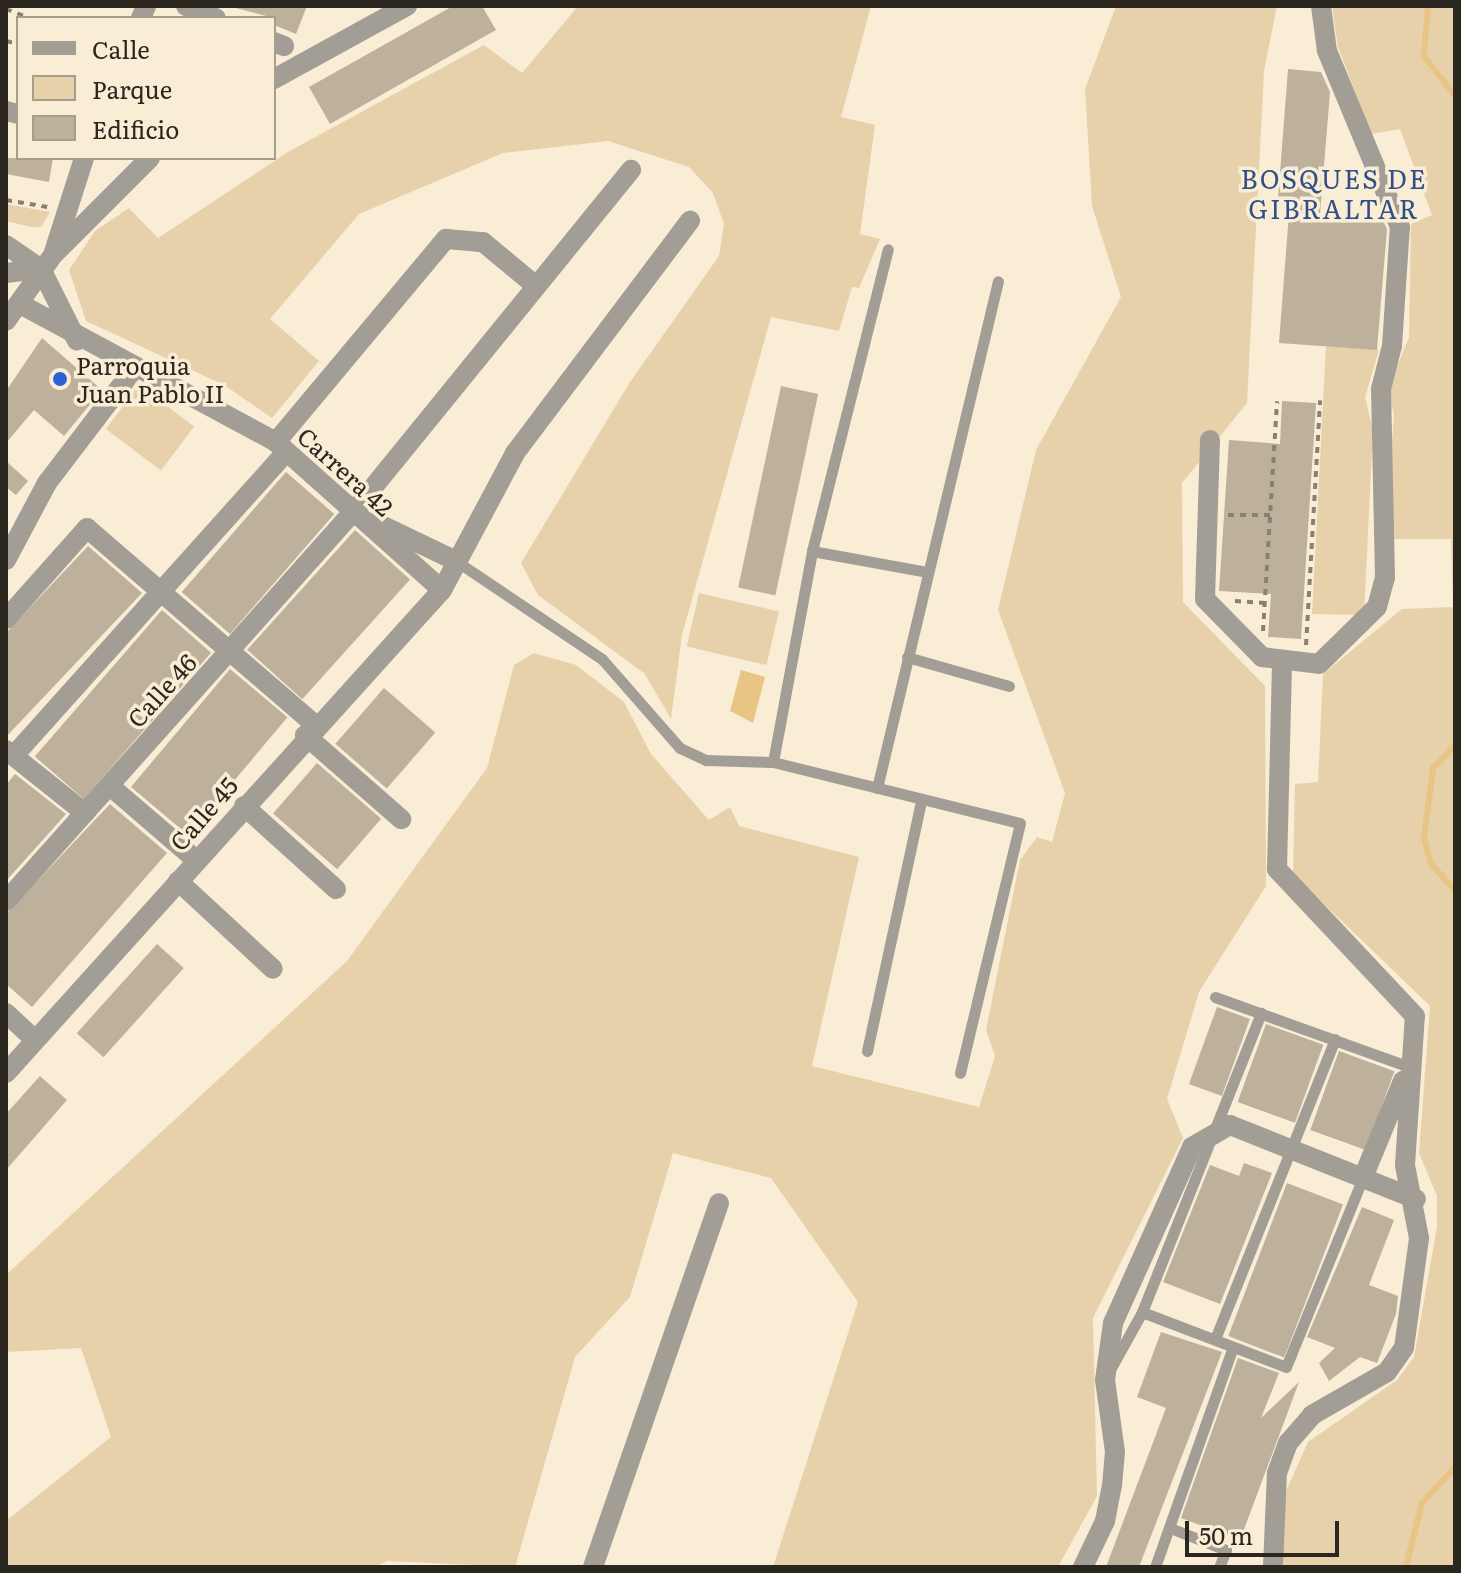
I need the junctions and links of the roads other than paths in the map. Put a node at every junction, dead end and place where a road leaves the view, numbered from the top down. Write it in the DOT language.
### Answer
graph roads {
  1 [pos="186,6"];
  2 [pos="407,6"];
  3 [pos="1321,6"];
  4 [pos="211,16"];
  5 [pos="276,78"];
  6 [pos="83,160"];
  7 [pos="148,160"];
  8 [pos="631,170"];
  9 [pos="690,221"];
  10 [pos="6,245"];
  11 [pos="888,249"];
  12 [pos="47,262"];
  13 [pos="6,273"];
  14 [pos="998,281"];
  15 [pos="536,286"];
  16 [pos="20,304"];
  17 [pos="6,321"];
  18 [pos="77,341"];
  19 [pos="133,370"];
  20 [pos="1210,440"];
  21 [pos="281,447"];
  22 [pos="353,512"];
  23 [pos="812,551"];
  24 [pos="6,560"];
  25 [pos="456,561"];
  26 [pos="928,572"];
  27 [pos="442,590"];
  28 [pos="160,591"];
  29 [pos="6,619"];
  30 [pos="231,651"];
  31 [pos="907,657"];
  32 [pos="1272,659"];
  33 [pos="1009,686"];
  34 [pos="310,730"];
  35 [pos="12,751"];
  36 [pos="773,762"];
  37 [pos="110,786"];
  38 [pos="877,788"];
  39 [pos="921,801"];
  40 [pos="244,806"];
  41 [pos="85,813"];
  42 [pos="401,819"];
  43 [pos="196,860"];
  44 [pos="178,881"];
  45 [pos="336,889"];
  46 [pos="6,901"];
  47 [pos="273,969"];
  48 [pos="1215,997"];
  49 [pos="6,1013"];
  50 [pos="1261,1013"];
  51 [pos="1335,1039"];
  52 [pos="35,1040"];
  53 [pos="867,1051"];
  54 [pos="1409,1067"];
  55 [pos="6,1073"];
  56 [pos="960,1073"];
  57 [pos="1209,1133"];
  58 [pos="1288,1145"];
  59 [pos="1364,1175"];
  60 [pos="1416,1199"];
  61 [pos="719,1203"];
  62 [pos="1142,1312"];
  63 [pos="1215,1339"];
  64 [pos="1233,1347"];
  65 [pos="1105,1380"];
  66 [pos="1170,1528"];
  67 [pos="593,1567"];
  68 [pos="1083,1567"];
  69 [pos="1155,1567"];
  70 [pos="1219,1567"];
  71 [pos="1273,1567"];
  1 -- 4 [label="street"];
  2 -- 5 [label="street"];
  3 -- 32 [label="street"];
  6 -- 12 [label="street"];
  7 -- 12 [label="street"];
  8 -- 15 [label="street, Calle 46"];
  9 -- 25 [label="street, Calle 45"];
  10 -- 12 [label="street"];
  11 -- 23 [label="lane"];
  12 -- 13 [label="street"];
  12 -- 16 [label="street"];
  12 -- 18 [label="street"];
  14 -- 26 [label="lane"];
  15 -- 21 [label="street"];
  15 -- 22 [label="street, Calle 46"];
  16 -- 17 [label="street"];
  16 -- 18 [label="street, Carrera 42"];
  18 -- 19 [label="street, Carrera 42"];
  19 -- 21 [label="street, Carrera 42"];
  19 -- 24 [label="street"];
  20 -- 32 [label="street"];
  21 -- 22 [label="street, Carrera 42"];
  21 -- 28 [label="street"];
  22 -- 25 [label="street"];
  22 -- 27 [label="street, Carrera 42"];
  22 -- 30 [label="street, Calle 46"];
  23 -- 26 [label="lane"];
  23 -- 36 [label="lane"];
  25 -- 27 [label="street, Calle 45"];
  25 -- 36 [label="lane"];
  26 -- 31 [label="lane"];
  27 -- 34 [label="street, Calle 45"];
  28 -- 29 [label="street"];
  28 -- 30 [label="street"];
  28 -- 35 [label="street"];
  30 -- 34 [label="street"];
  30 -- 37 [label="street, Calle 46"];
  31 -- 33 [label="lane"];
  31 -- 38 [label="lane"];
  32 -- 54 [label="street"];
  34 -- 40 [label="street, Calle 45"];
  34 -- 42 [label="street"];
  35 -- 41 [label="street"];
  36 -- 38 [label="lane"];
  37 -- 41 [label="street, Calle 46"];
  37 -- 43 [label="street"];
  38 -- 39 [label="lane"];
  39 -- 53 [label="lane"];
  39 -- 56 [label="lane"];
  40 -- 43 [label="street, Calle 45"];
  40 -- 45 [label="street"];
  41 -- 46 [label="street, Calle 46"];
  43 -- 44 [label="street, Calle 45"];
  44 -- 47 [label="street"];
  44 -- 52 [label="street, Calle 45"];
  48 -- 50 [label="lane"];
  49 -- 52 [label="street"];
  50 -- 51 [label="lane"];
  50 -- 57 [label="lane"];
  51 -- 54 [label="lane"];
  51 -- 58 [label="lane"];
  52 -- 55 [label="street, Calle 45"];
  54 -- 59 [label="street"];
  54 -- 60 [label="street"];
  57 -- 58 [label="street"];
  57 -- 62 [label="lane"];
  57 -- 65 [label="street"];
  58 -- 59 [label="street"];
  58 -- 63 [label="lane"];
  59 -- 60 [label="street"];
  59 -- 64 [label="lane"];
  60 -- 71 [label="street"];
  61 -- 67 [label="street"];
  62 -- 63 [label="lane"];
  62 -- 65 [label="lane"];
  63 -- 64 [label="lane"];
  64 -- 66 [label="lane"];
  65 -- 68 [label="street"];
  66 -- 69 [label="lane"];
  66 -- 70 [label="lane"];
}
